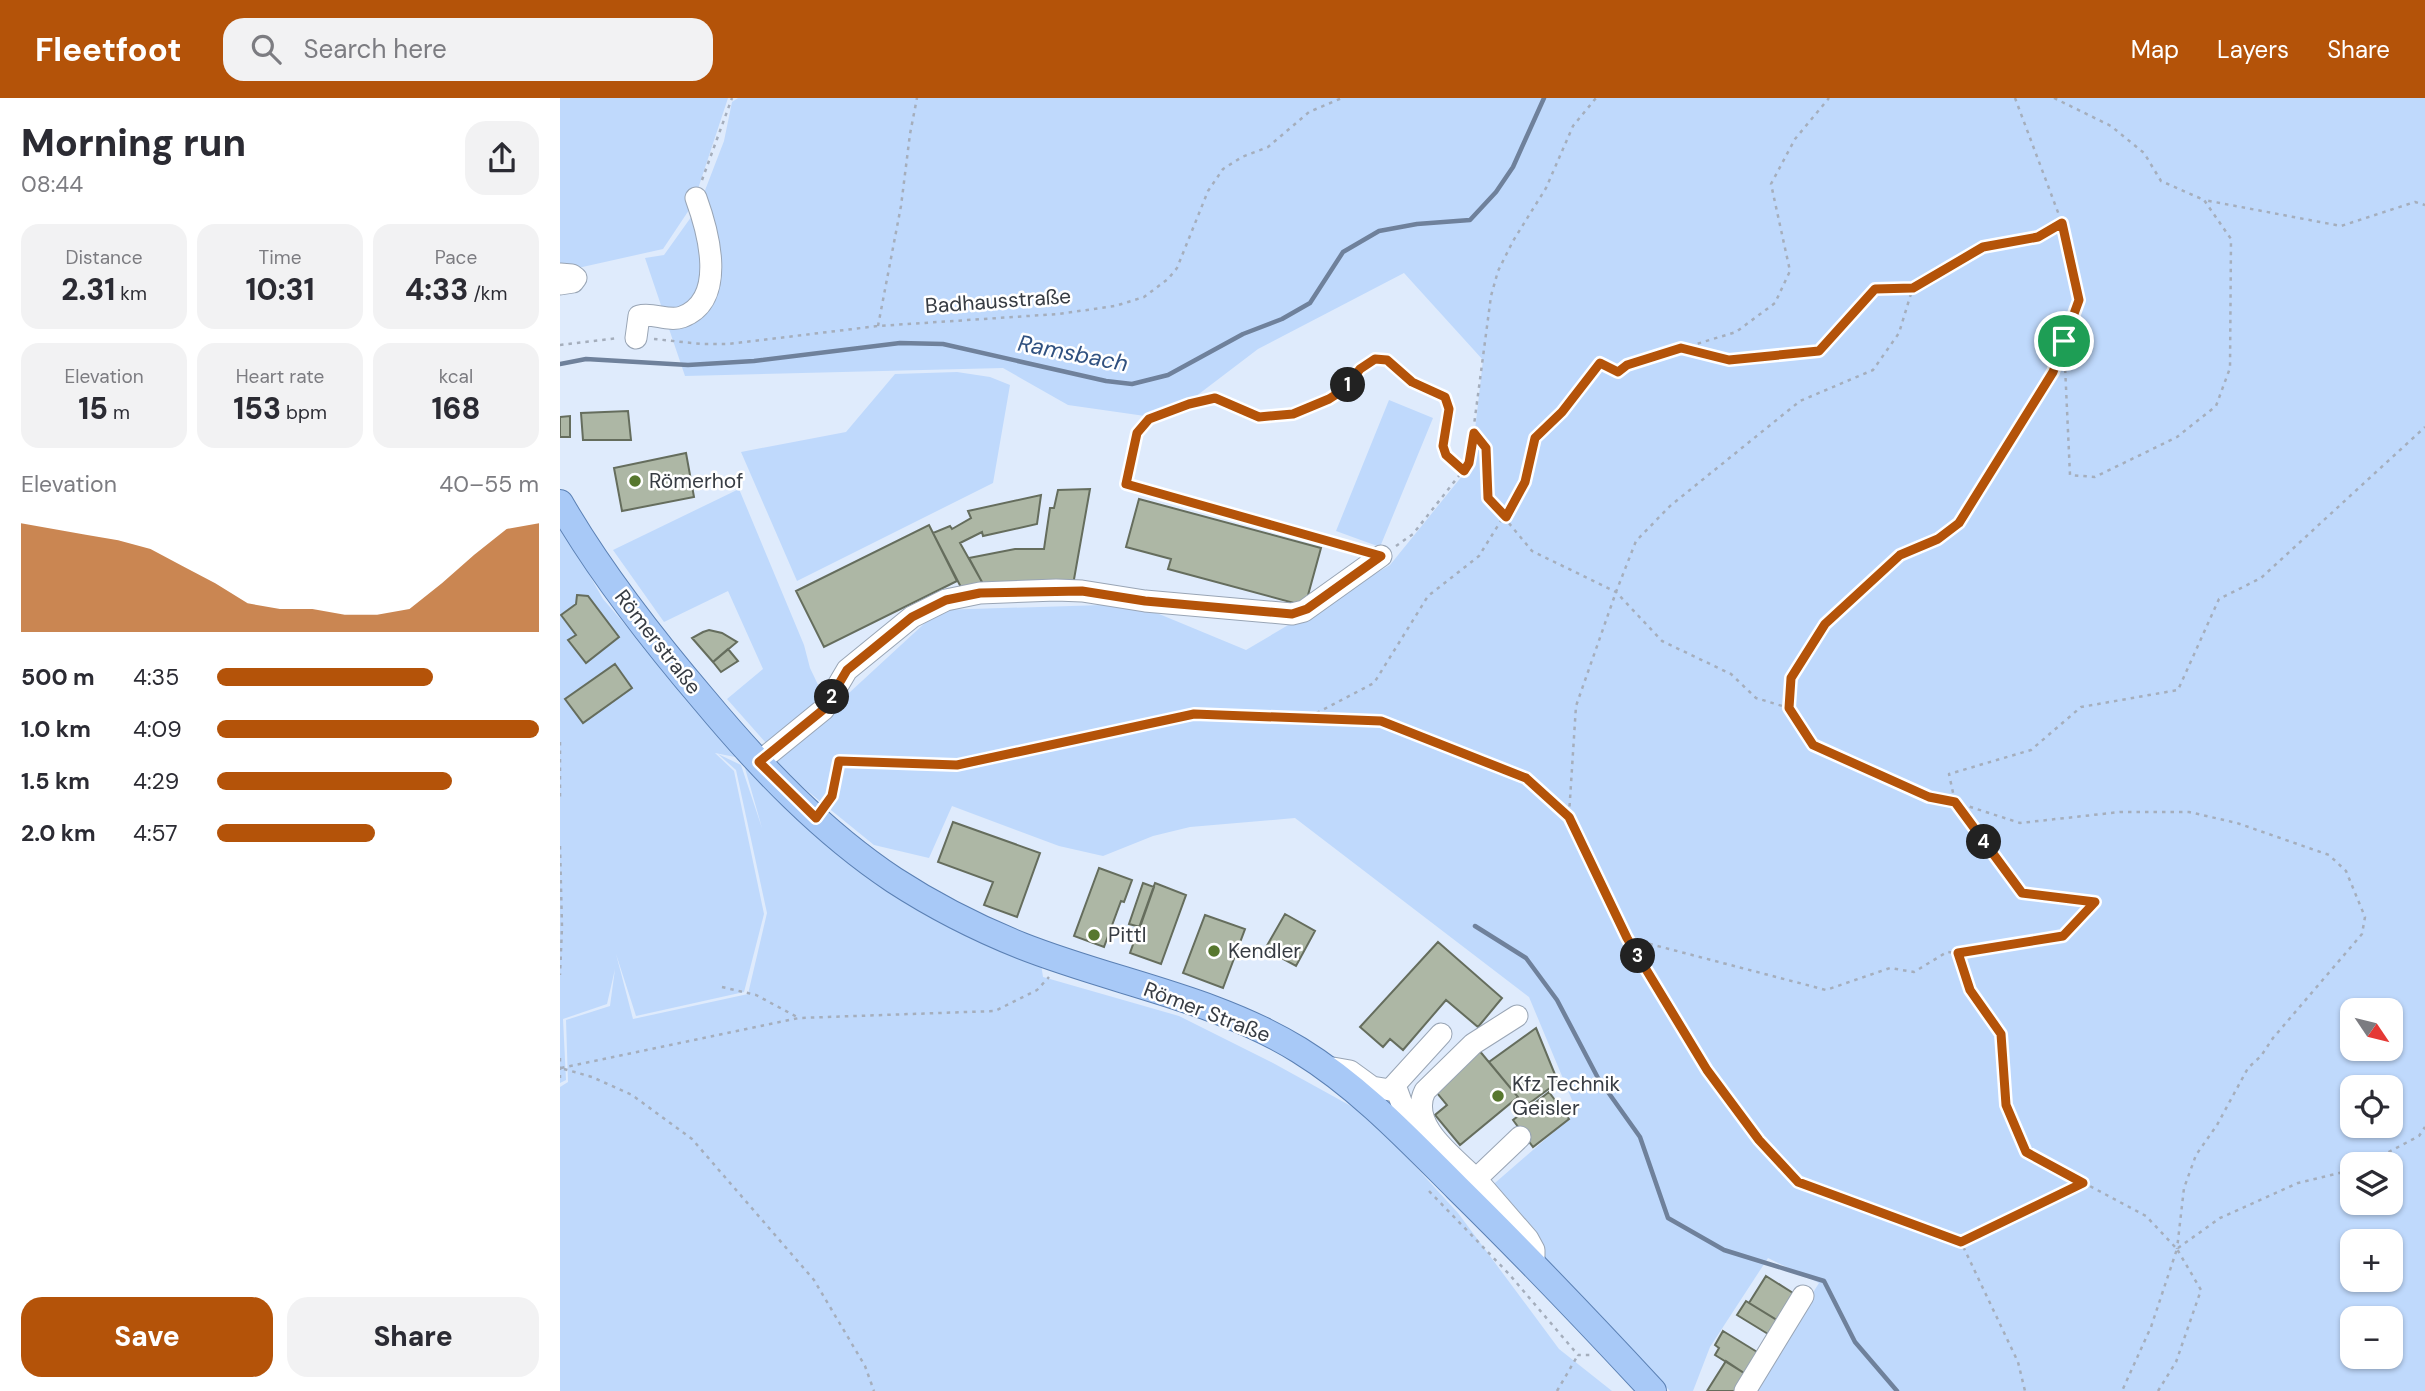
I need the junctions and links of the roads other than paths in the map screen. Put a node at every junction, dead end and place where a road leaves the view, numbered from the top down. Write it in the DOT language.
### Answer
graph roads {
  1 [pos="696,198"];
  2 [pos="560,274"];
  3 [pos="560,284"];
  4 [pos="636,338"];
  5 [pos="560,503"];
  6 [pos="1381,556"];
  7 [pos="763,767"];
  8 [pos="1517,1016"];
  9 [pos="1441,1034"];
  10 [pos="1321,1065"];
  11 [pos="1395,1085"];
  12 [pos="1520,1137"];
  13 [pos="1418,1149"];
  14 [pos="1476,1179"];
  15 [pos="1534,1265"];
  16 [pos="1803,1296"];
  17 [pos="1653,1391"];
  18 [pos="1745,1391"];
  1 -- 4 [label="street"];
  2 -- 3 [label="street"];
  5 -- 7 [label="main road, Römerstraße"];
  6 -- 7 [label="street"];
  7 -- 10 [label="main road, Römer Straße"];
  8 -- 14 [label="street"];
  9 -- 11 [label="street"];
  10 -- 11 [label="street"];
  10 -- 13 [label="main road, Römer Straße"];
  11 -- 13 [label="street"];
  12 -- 14 [label="street"];
  13 -- 15 [label="main road, Römer Straße"];
  14 -- 15 [label="street"];
  15 -- 17 [label="main road, Römer Straße"];
  16 -- 18 [label="street"];
}
